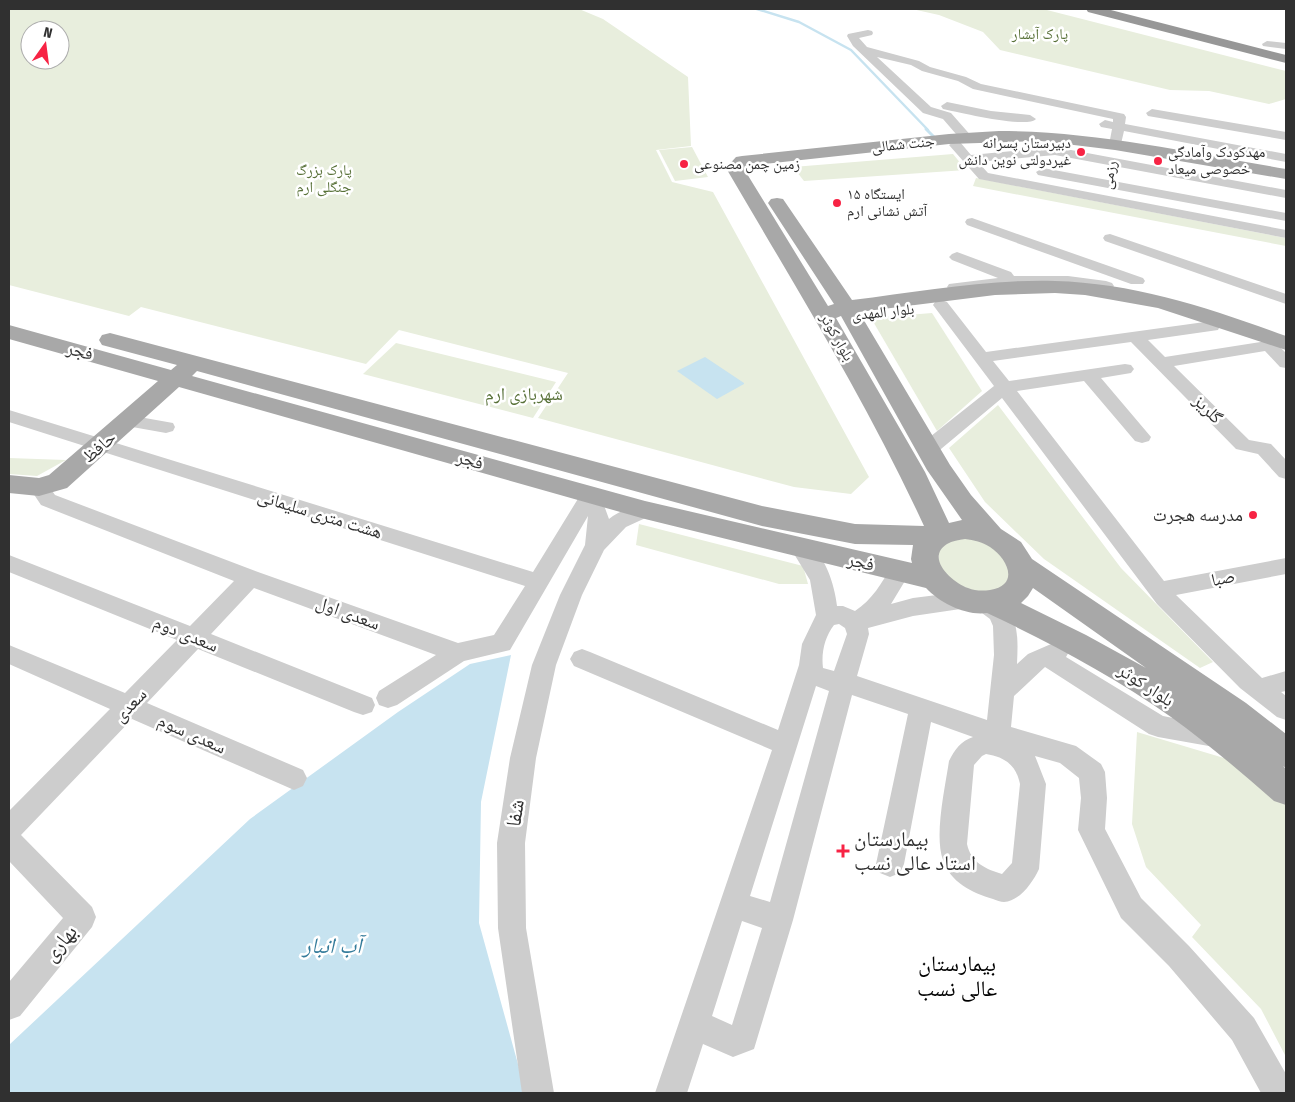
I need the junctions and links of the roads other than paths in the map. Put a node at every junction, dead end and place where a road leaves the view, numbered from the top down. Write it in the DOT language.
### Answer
graph roads {
  1 [pos="1093,9"];
  2 [pos="1128,9"];
  3 [pos="868,33"];
  4 [pos="1286,48"];
  5 [pos="864,50"];
  6 [pos="1286,59"];
  7 [pos="962,78"];
  8 [pos="945,110"];
  9 [pos="1152,113"];
  10 [pos="1055,117"];
  11 [pos="1030,120"];
  12 [pos="1118,127"];
  13 [pos="1286,136"];
  14 [pos="961,142"];
  15 [pos="1264,142"];
  16 [pos="1286,145"];
  17 [pos="1113,153"];
  18 [pos="1156,155"];
  19 [pos="1286,158"];
  20 [pos="968,159"];
  21 [pos="760,163"];
  22 [pos="1043,172"];
  23 [pos="1286,174"];
  24 [pos="1286,181"];
  25 [pos="1108,183"];
  26 [pos="1286,194"];
  27 [pos="1105,200"];
  28 [pos="1286,206"];
  29 [pos="1286,217"];
  30 [pos="972,222"];
  31 [pos="1286,234"];
  32 [pos="1110,238"];
  33 [pos="1159,255"];
  34 [pos="957,257"];
  35 [pos="1011,284"];
  36 [pos="955,287"];
  37 [pos="1128,288"];
  38 [pos="1286,299"];
  39 [pos="941,305"];
  40 [pos="1156,305"];
  41 [pos="848,312"];
  42 [pos="9,313"];
  43 [pos="824,315"];
  44 [pos="1212,326"];
  45 [pos="9,332"];
  46 [pos="1134,336"];
  47 [pos="1278,347"];
  48 [pos="981,358"];
  49 [pos="1162,363"];
  50 [pos="1286,363"];
  51 [pos="1125,369"];
  52 [pos="185,370"];
  53 [pos="1089,374"];
  54 [pos="1004,388"];
  55 [pos="9,416"];
  56 [pos="128,421"];
  57 [pos="166,427"];
  58 [pos="1142,438"];
  59 [pos="101,445"];
  60 [pos="928,449"];
  61 [pos="1286,472"];
  62 [pos="9,484"];
  63 [pos="39,487"];
  64 [pos="592,494"];
  65 [pos="926,504"];
  66 [pos="645,510"];
  67 [pos="855,534"];
  68 [pos="939,535"];
  69 [pos="991,535"];
  70 [pos="596,545"];
  71 [pos="802,549"];
  72 [pos="9,563"];
  73 [pos="1286,566"];
  74 [pos="1022,567"];
  75 [pos="900,571"];
  76 [pos="250,578"];
  77 [pos="933,580"];
  78 [pos="539,582"];
  79 [pos="1159,590"];
  80 [pos="981,602"];
  81 [pos="827,616"];
  82 [pos="855,623"];
  83 [pos="194,638"];
  84 [pos="1076,642"];
  85 [pos="458,653"];
  86 [pos="9,654"];
  87 [pos="1046,656"];
  88 [pos="1131,658"];
  89 [pos="582,659"];
  90 [pos="810,668"];
  91 [pos="843,682"];
  92 [pos="1002,693"];
  93 [pos="388,698"];
  94 [pos="363,705"];
  95 [pos="128,706"];
  96 [pos="921,708"];
  97 [pos="1286,710"];
  98 [pos="992,738"];
  99 [pos="1223,738"];
  100 [pos="786,745"];
  101 [pos="1286,753"];
  102 [pos="294,778"];
  103 [pos="1286,790"];
  104 [pos="9,830"];
  105 [pos="9,842"];
  106 [pos="890,864"];
  107 [pos="734,904"];
  108 [pos="779,920"];
  109 [pos="9,1005"];
  110 [pos="694,1024"];
  111 [pos="538,1093"];
  112 [pos="671,1093"];
  113 [pos="1278,1093"];
  1 -- 6 [label="highway"];
  2 -- 4 [label="highway"];
  3 -- 5 [label="street"];
  5 -- 7 [label="street"];
  5 -- 8 [label="street"];
  7 -- 8 [label="street"];
  7 -- 12 [label="street"];
  8 -- 11 [label="street"];
  8 -- 14 [label="street"];
  9 -- 13 [label="street"];
  10 -- 12 [label="street"];
  12 -- 17 [label="street, رزمی"];
  12 -- 19 [label="street"];
  14 -- 17 [label="main road, جنت شمالی"];
  14 -- 20 [label="street"];
  14 -- 21 [label="main road, جنت شمالی"];
  15 -- 16 [label="street"];
  17 -- 18 [label="main road, جنت شمالی"];
  17 -- 20 [label="street"];
  17 -- 25 [label="street, رزمی"];
  17 -- 26 [label="street"];
  17 -- 28 [label="street"];
  18 -- 23 [label="main road, جنت شمالی"];
  18 -- 24 [label="main road, جنت شمالی"];
  20 -- 27 [label="street"];
  21 -- 41 [label="main road, بلوار کوثر"];
  21 -- 43 [label="main road, بلوار کوثر"];
  22 -- 25 [label="street"];
  25 -- 27 [label="street, رزمی"];
  25 -- 29 [label="street"];
  27 -- 31 [label="street"];
  30 -- 37 [label="street"];
  32 -- 33 [label="street"];
  33 -- 37 [label="street"];
  33 -- 38 [label="street"];
  34 -- 35 [label="street"];
  35 -- 36 [label="street"];
  35 -- 37 [label="main road, بلوار المهدی"];
  35 -- 41 [label="main road, بلوار المهدی"];
  37 -- 40 [label="main road, بلوار المهدی"];
  39 -- 40 [label="main road, بلوار المهدی"];
  39 -- 41 [label="main road, بلوار المهدی"];
  39 -- 48 [label="street"];
  40 -- 44 [label="main road, بلوار المهدی"];
  40 -- 47 [label="main road, بلوار المهدی"];
  41 -- 43 [label="main road, بلوار المهدی"];
  41 -- 60 [label="main road, بلوار کوثر"];
  42 -- 52 [label="main road, فجر"];
  43 -- 65 [label="main road, بلوار کوثر"];
  44 -- 46 [label="street"];
  44 -- 47 [label="main road, بلوار المهدی"];
  45 -- 52 [label="main road, فجر"];
  46 -- 48 [label="street"];
  46 -- 49 [label="street, گلریز"];
  47 -- 49 [label="street"];
  47 -- 50 [label="street"];
  48 -- 54 [label="street"];
  49 -- 61 [label="street, گلریز"];
  51 -- 53 [label="street"];
  52 -- 56 [label="main road, حافظ"];
  52 -- 64 [label="main road, فجر"];
  52 -- 67 [label="main road, فجر"];
  53 -- 54 [label="street"];
  53 -- 58 [label="street"];
  54 -- 60 [label="street"];
  54 -- 79 [label="street"];
  55 -- 59 [label="street, هشت متری سلیمانی"];
  56 -- 57 [label="street"];
  56 -- 59 [label="main road, حافظ"];
  59 -- 63 [label="main road, حافظ"];
  59 -- 78 [label="street, هشت متری سلیمانی"];
  60 -- 69 [label="main road, بلوار کوثر"];
  62 -- 63 [label="main road, حافظ"];
  63 -- 76 [label="street, سعدی اول"];
  64 -- 66 [label="main road, فجر"];
  64 -- 70 [label="street"];
  64 -- 78 [label="street"];
  65 -- 67 [label="main road"];
  65 -- 68 [label="main road, بلوار کوثر"];
  66 -- 70 [label="street"];
  66 -- 71 [label="main road, فجر"];
  67 -- 68 [label="main road, فجر"];
  68 -- 69 [label="main road"];
  68 -- 77 [label="main road"];
  69 -- 74 [label="main road"];
  70 -- 111 [label="street, شفا"];
  71 -- 75 [label="main road, فجر"];
  71 -- 81 [label="street"];
  72 -- 83 [label="street, سعدی دوم"];
  73 -- 79 [label="street, صبا"];
  74 -- 80 [label="main road"];
  74 -- 88 [label="main road, بلوار کوثر"];
  75 -- 77 [label="main road, فجر"];
  75 -- 82 [label="street"];
  76 -- 83 [label="street, سعدی"];
  76 -- 85 [label="street, سعدی اول"];
  77 -- 80 [label="main road"];
  78 -- 85 [label="street"];
  79 -- 97 [label="street"];
  80 -- 82 [label="street"];
  80 -- 84 [label="main road, بلوار کوثر"];
  80 -- 92 [label="street"];
  81 -- 82 [label="street"];
  81 -- 90 [label="street"];
  82 -- 91 [label="street"];
  83 -- 94 [label="street, سعدی دوم"];
  83 -- 95 [label="street, سعدی"];
  84 -- 87 [label="street"];
  84 -- 88 [label="main road, بلوار کوثر"];
  85 -- 93 [label="street"];
  86 -- 95 [label="street, سعدی سوم"];
  87 -- 92 [label="street"];
  87 -- 99 [label="street"];
  88 -- 99 [label="main road, بلوار کوثر"];
  88 -- 101 [label="main road, بلوار کوثر"];
  89 -- 100 [label="street"];
  90 -- 91 [label="street"];
  90 -- 100 [label="street"];
  91 -- 96 [label="street"];
  91 -- 108 [label="street"];
  92 -- 98 [label="street"];
  95 -- 102 [label="street, سعدی سوم"];
  95 -- 104 [label="street, سعدی"];
  96 -- 98 [label="street"];
  96 -- 106 [label="street"];
  98 -- 98 [label="street"];
  98 -- 113 [label="street"];
  99 -- 103 [label="main road, بلوار کوثر"];
  100 -- 107 [label="street"];
  105 -- 109 [label="street, بهاری"];
  107 -- 108 [label="street"];
  107 -- 110 [label="street"];
  108 -- 110 [label="street"];
  110 -- 112 [label="street"];
}
